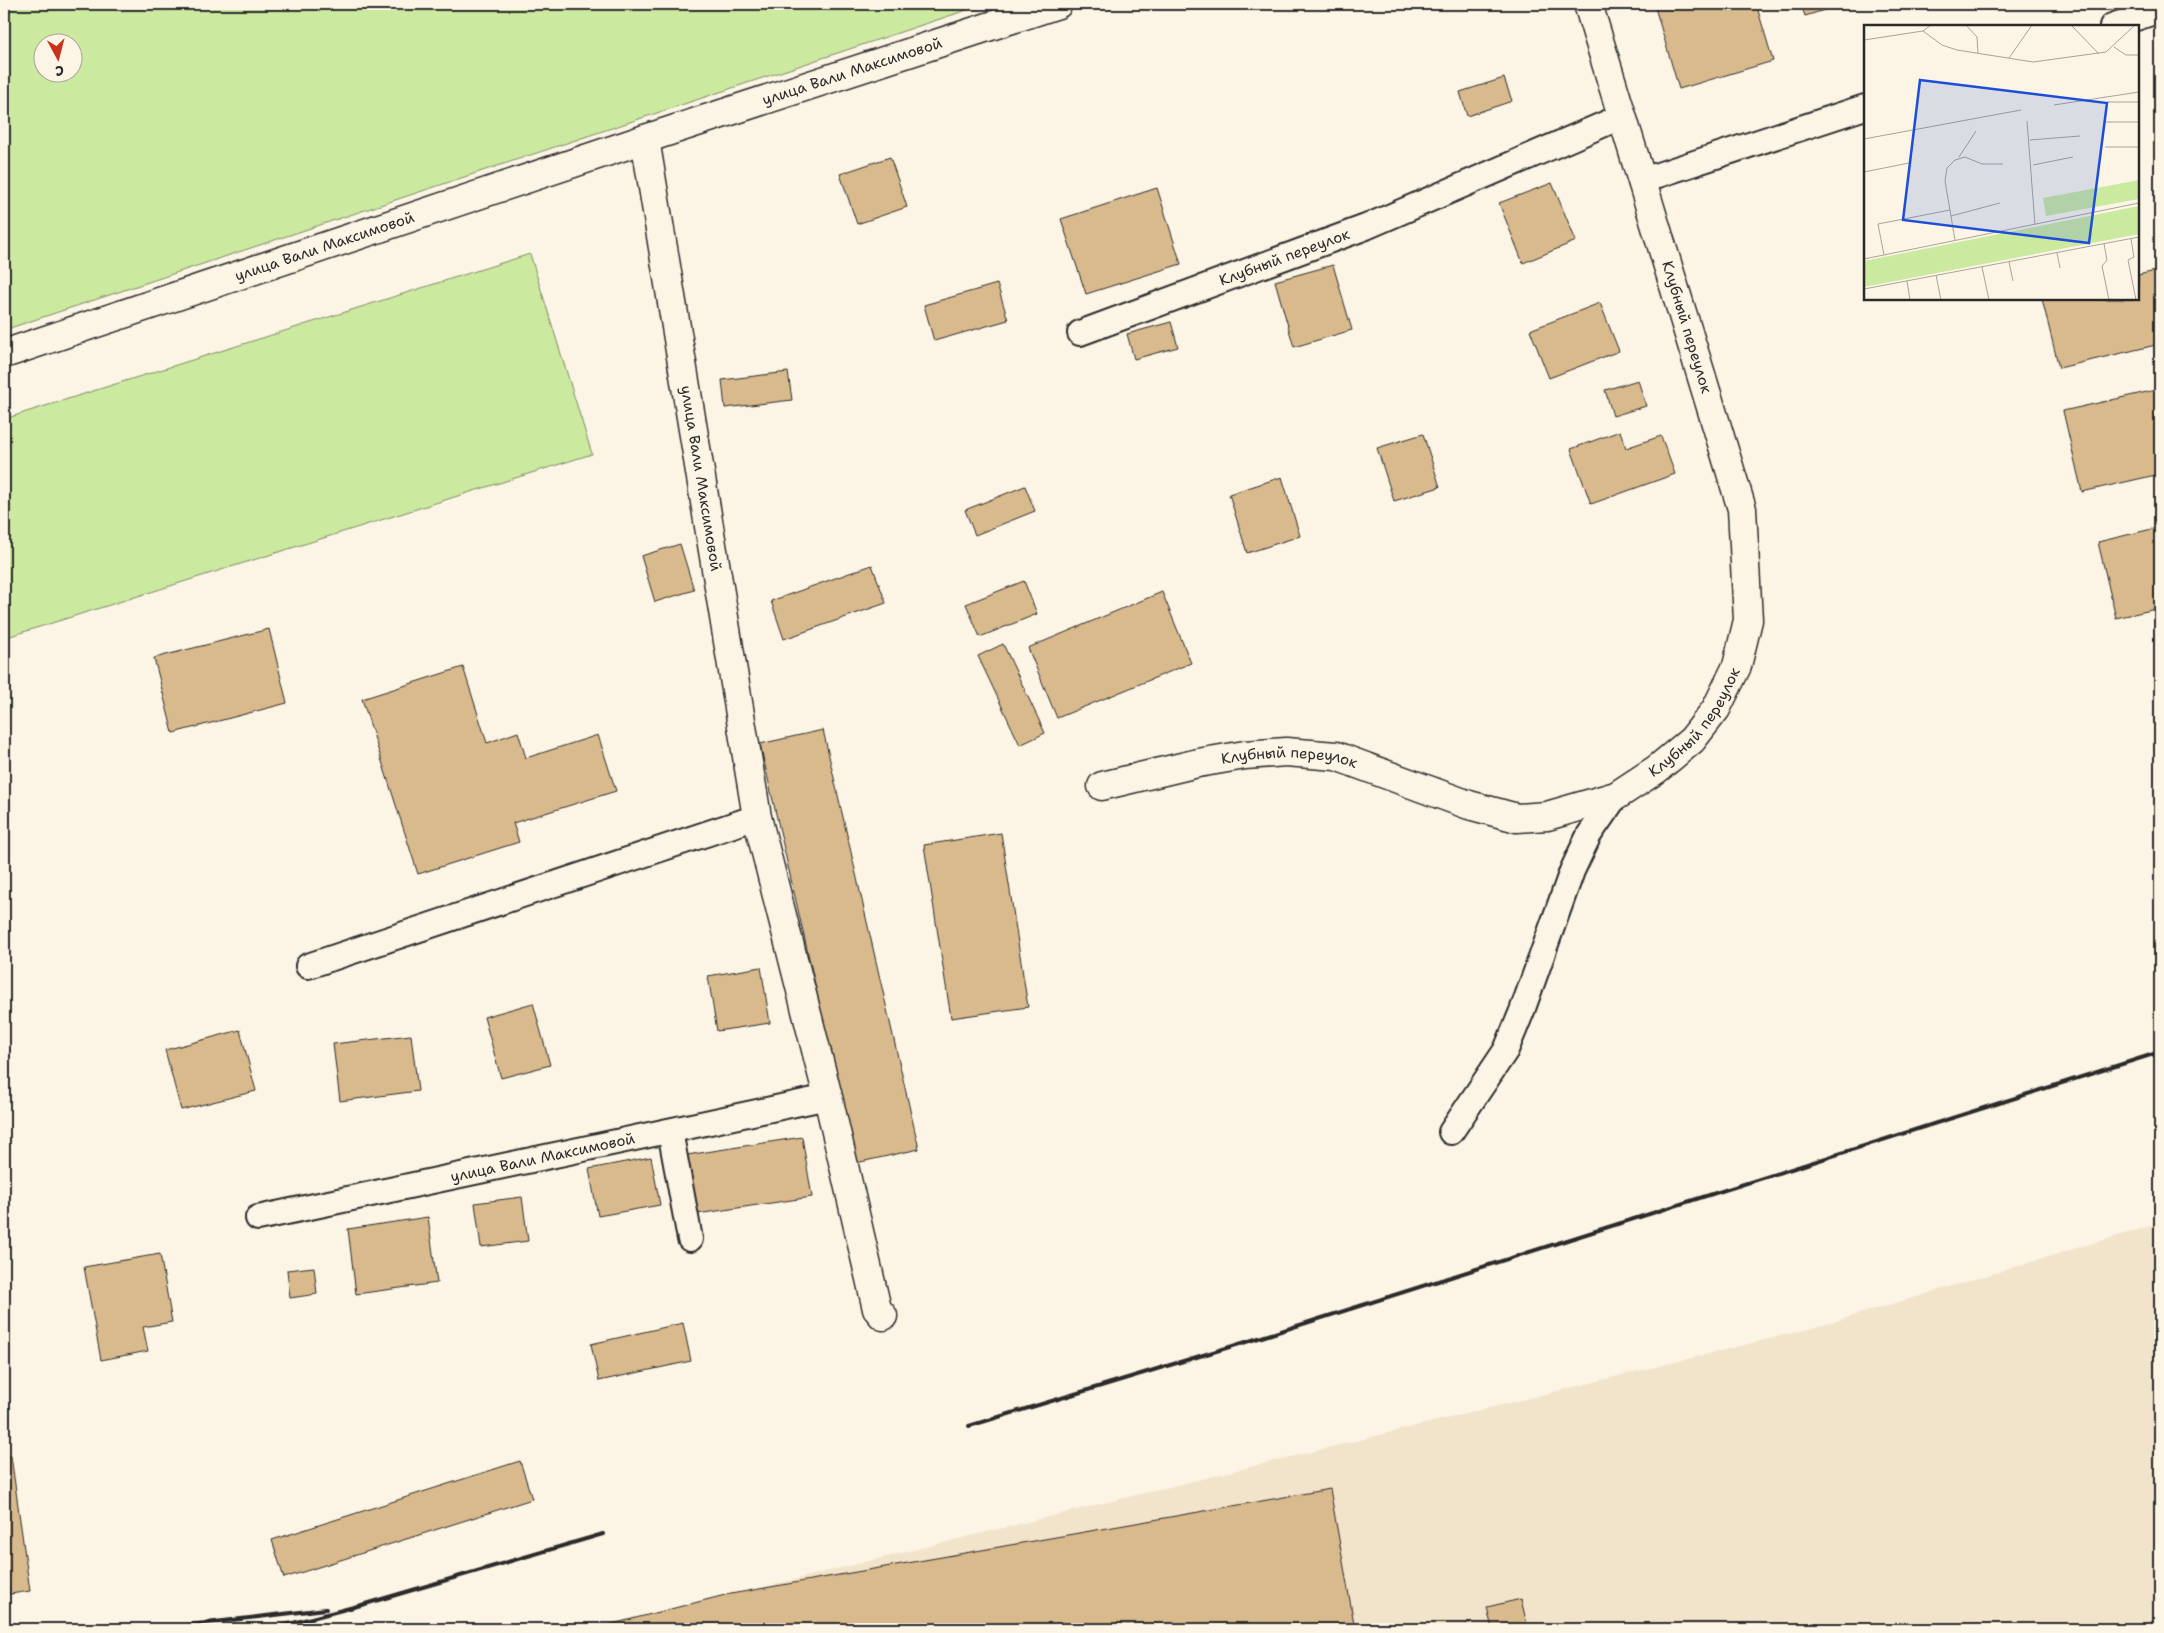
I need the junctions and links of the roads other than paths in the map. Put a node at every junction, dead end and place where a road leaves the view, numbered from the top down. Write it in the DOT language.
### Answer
graph roads {
  1 [pos="1058,4"];
  2 [pos="1588,4"];
  3 [pos="2160,10"];
  4 [pos="2115,25"];
  5 [pos="1864,107"];
  6 [pos="1623,116"];
  7 [pos="644,139"];
  8 [pos="1643,180"];
  9 [pos="1080,333"];
  10 [pos="4,354"];
  11 [pos="1102,786"];
  12 [pos="1616,796"];
  13 [pos="757,817"];
  14 [pos="308,966"];
  15 [pos="828,1097"];
  16 [pos="670,1131"];
  17 [pos="1451,1132"];
  18 [pos="258,1218"];
  19 [pos="690,1239"];
  20 [pos="883,1316"];
  1 -- 7 [label="street, улица Вали Максимовой"];
  2 -- 6 [label="street, Клубный переулок"];
  3 -- 4 [label="lane"];
  5 -- 8 [label="lane"];
  6 -- 8 [label="street, Клубный переулок"];
  6 -- 9 [label="lane, Клубный переулок"];
  7 -- 10 [label="street, улица Вали Максимовой"];
  7 -- 13 [label="street, улица Вали Максимовой"];
  8 -- 12 [label="street, Клубный переулок"];
  11 -- 12 [label="street, Клубный переулок"];
  12 -- 17 [label="lane"];
  13 -- 14 [label="lane"];
  13 -- 15 [label="street, улица Вали Максимовой"];
  15 -- 16 [label="lane, улица Вали Максимовой"];
  15 -- 20 [label="street, улица Вали Максимовой"];
  16 -- 18 [label="lane, улица Вали Максимовой"];
  16 -- 19 [label="lane"];
}
